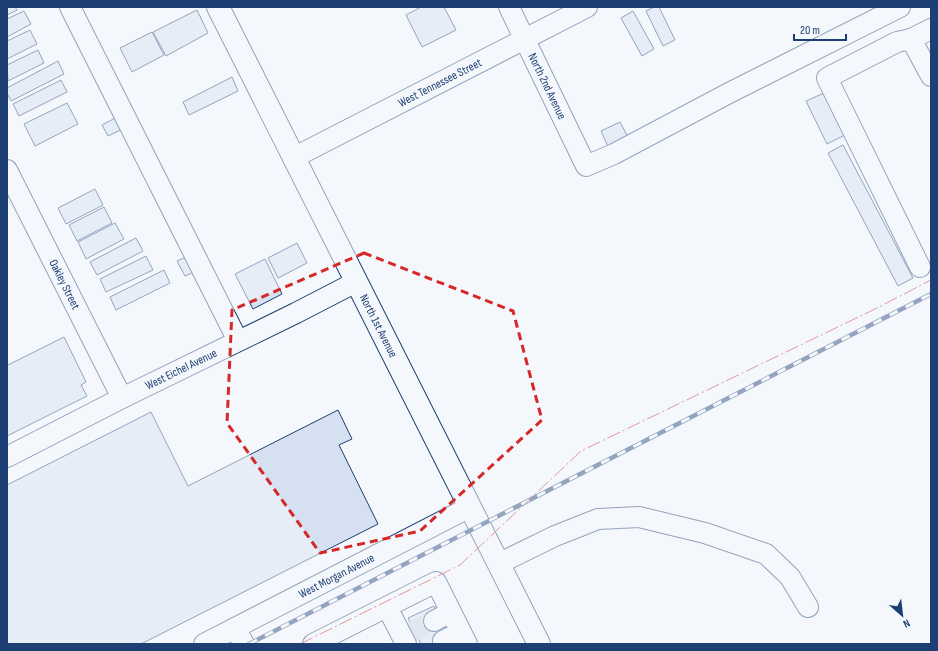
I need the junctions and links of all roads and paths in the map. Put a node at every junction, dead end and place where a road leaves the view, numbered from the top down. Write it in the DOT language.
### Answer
graph roads {
  1 [pos="70,7"];
  2 [pos="218,7"];
  3 [pos="509,7"];
  4 [pos="587,7"];
  5 [pos="900,7"];
  6 [pos="931,29"];
  7 [pos="525,39"];
  8 [pos="911,39"];
  9 [pos="931,76"];
  10 [pos="293,158"];
  11 [pos="7,170"];
  12 [pos="920,267"];
  13 [pos="356,282"];
  14 [pos="238,341"];
  15 [pos="122,398"];
  16 [pos="7,457"];
  17 [pos="470,507"];
  18 [pos="498,564"];
  19 [pos="387,607"];
  20 [pos="808,607"];
  21 [pos="240,636"];
  22 [pos="406,638"];
  23 [pos="464,638"];
  24 [pos="444,641"];
  25 [pos="204,644"];
  26 [pos="313,644"];
  27 [pos="539,644"];
  1 -- 14 [label="street"];
  2 -- 10 [label="main road, North 1st Avenue"];
  3 -- 7 [label="street, North 2nd Avenue"];
  4 -- 7 [label="street, West Tennessee Street"];
  5 -- 7 [label="street, North 2nd Avenue"];
  6 -- 8 [label="street"];
  7 -- 10 [label="street, West Tennessee Street"];
  8 -- 9 [label="street"];
  8 -- 12 [label="street"];
  10 -- 13 [label="main road, North 1st Avenue"];
  11 -- 15 [label="street, Oakley Street"];
  13 -- 14 [label="street, West Eichel Avenue"];
  13 -- 17 [label="main road, North 1st Avenue"];
  14 -- 15 [label="street, West Eichel Avenue"];
  15 -- 16 [label="street, West Eichel Avenue"];
  17 -- 18 [label="main road, North 1st Avenue"];
  17 -- 21 [label="street, West Morgan Avenue"];
  18 -- 20 [label="street"];
  18 -- 27 [label="main road, North 1st Avenue"];
  19 -- 22 [label="street"];
  19 -- 23 [label="street"];
  19 -- 26 [label="street"];
  21 -- 25 [label="street, West Morgan Avenue"];
  23 -- 24 [label="street"];
}
